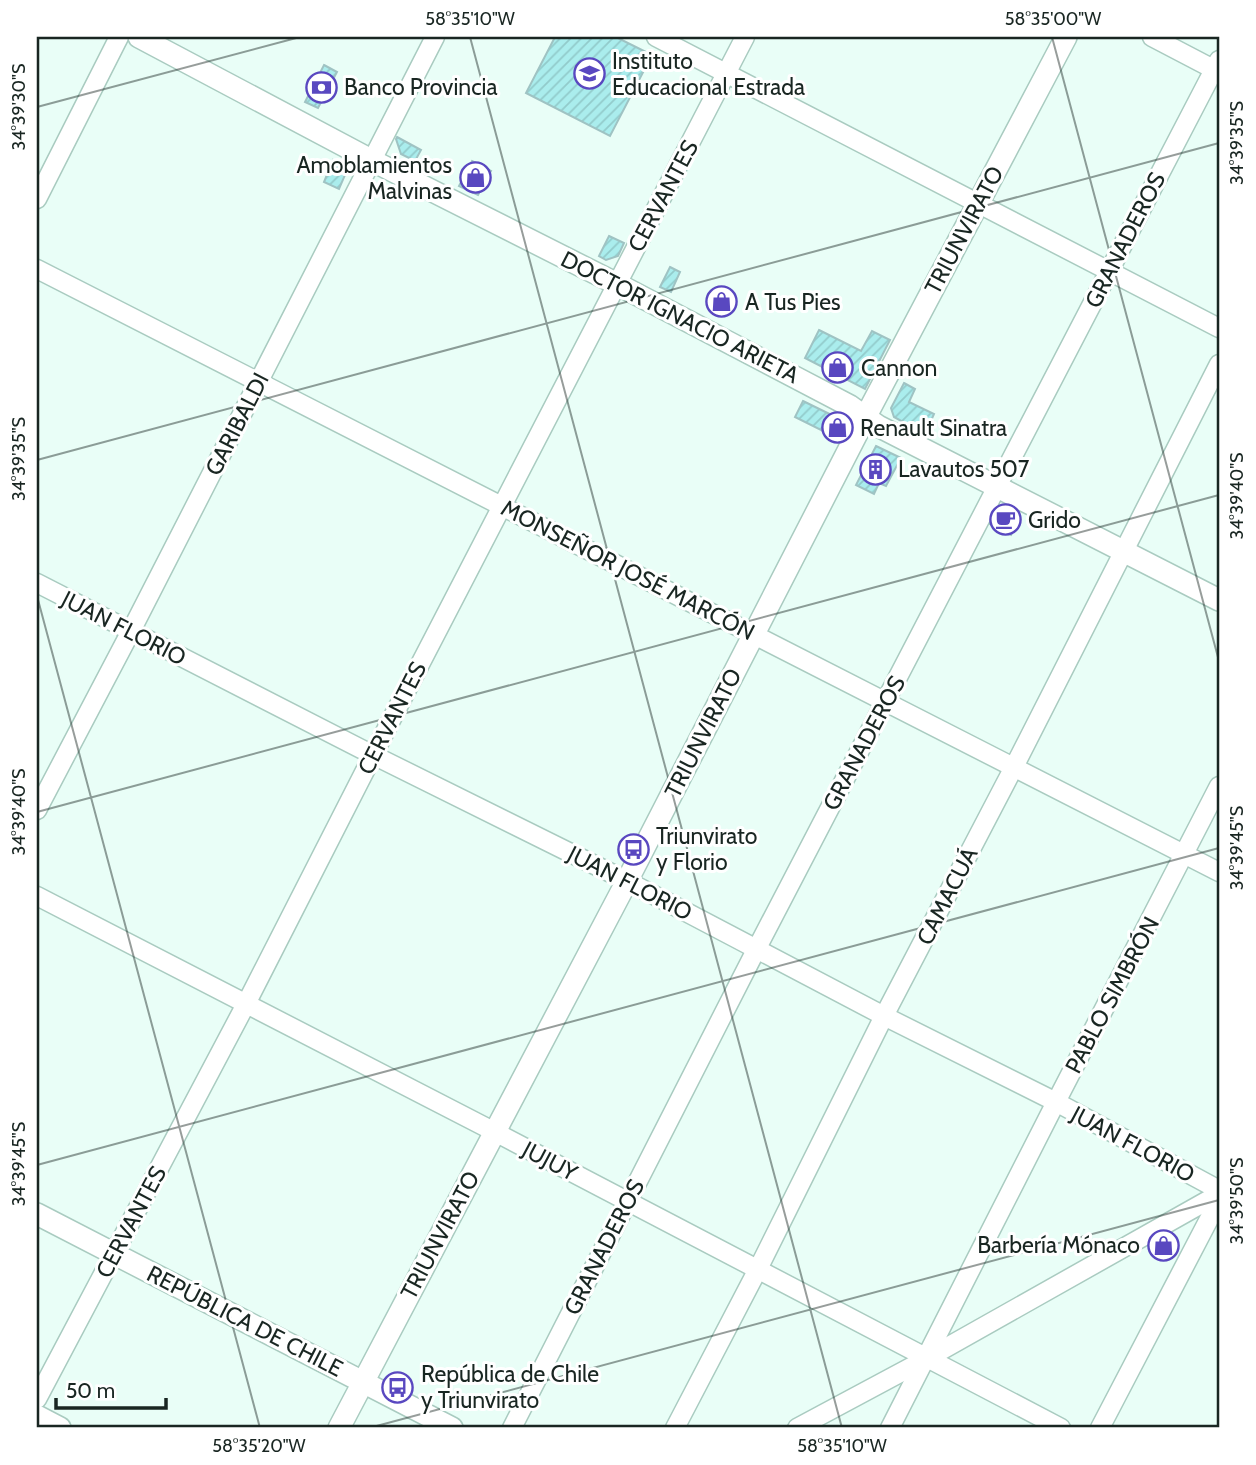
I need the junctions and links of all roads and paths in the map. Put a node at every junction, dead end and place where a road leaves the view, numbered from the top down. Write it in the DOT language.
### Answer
graph roads {
  1 [pos="119,37"];
  2 [pos="139,37"];
  3 [pos="435,37"];
  4 [pos="656,37"];
  5 [pos="745,37"];
  6 [pos="1066,37"];
  7 [pos="1152,37"];
  8 [pos="1218,67"];
  9 [pos="727,73"];
  10 [pos="373,161"];
  11 [pos="37,199"];
  12 [pos="978,204"];
  13 [pos="37,269"];
  14 [pos="1109,270"];
  15 [pos="617,284"];
  16 [pos="1219,328"];
  17 [pos="1219,364"];
  18 [pos="259,382"];
  19 [pos="866,416"];
  20 [pos="998,487"];
  21 [pos="502,506"];
  22 [pos="1124,551"];
  23 [pos="37,583"];
  24 [pos="1219,600"];
  25 [pos="131,631"];
  26 [pos="754,634"];
  27 [pos="886,702"];
  28 [pos="373,755"];
  29 [pos="1014,767"];
  30 [pos="1219,786"];
  31 [pos="37,810"];
  32 [pos="1185,855"];
  33 [pos="1219,872"];
  34 [pos="627,881"];
  35 [pos="37,896"];
  36 [pos="757,948"];
  37 [pos="246,1004"];
  38 [pos="884,1016"];
  39 [pos="1056,1102"];
  40 [pos="495,1132"];
  41 [pos="1219,1195"];
  42 [pos="628,1201"];
  43 [pos="37,1214"];
  44 [pos="114,1253"];
  45 [pos="758,1269"];
  46 [pos="926,1359"];
  47 [pos="363,1381"];
  48 [pos="37,1399"];
  49 [pos="37,1416"];
  50 [pos="58,1428"];
  51 [pos="339,1428"];
  52 [pos="452,1428"];
  53 [pos="512,1428"];
  54 [pos="675,1428"];
  55 [pos="797,1428"];
  56 [pos="890,1428"];
  57 [pos="1061,1428"];
  58 [pos="1100,1428"];
  1 -- 11 [label="street"];
  2 -- 10 [label="street, DOCTOR IGNACIO ARIETA"];
  3 -- 10 [label="street, GARIBALDI"];
  4 -- 9 [label="street"];
  5 -- 9 [label="street, CERVANTES"];
  6 -- 12 [label="street, TRIUNVIRATO"];
  7 -- 8 [label="street"];
  8 -- 14 [label="street, GRANADEROS"];
  9 -- 12 [label="street"];
  9 -- 15 [label="street, CERVANTES"];
  10 -- 15 [label="street, DOCTOR IGNACIO ARIETA"];
  10 -- 18 [label="street, GARIBALDI"];
  12 -- 14 [label="street"];
  12 -- 19 [label="street, TRIUNVIRATO"];
  13 -- 18 [label="street, MONSEÑOR JOSÉ MARCÓN"];
  14 -- 16 [label="street"];
  14 -- 20 [label="street, GRANADEROS"];
  15 -- 19 [label="street, DOCTOR IGNACIO ARIETA"];
  15 -- 21 [label="street, CERVANTES"];
  17 -- 22 [label="street, CAMACUÁ"];
  18 -- 21 [label="street, MONSEÑOR JOSÉ MARCÓN"];
  18 -- 25 [label="street, GARIBALDI"];
  19 -- 20 [label="street, DOCTOR IGNACIO ARIETA"];
  19 -- 26 [label="street, TRIUNVIRATO"];
  20 -- 22 [label="street, DOCTOR IGNACIO ARIETA"];
  20 -- 27 [label="street, GRANADEROS"];
  21 -- 26 [label="street, MONSEÑOR JOSÉ MARCÓN"];
  21 -- 28 [label="street, CERVANTES"];
  22 -- 24 [label="street, DOCTOR IGNACIO ARIETA"];
  22 -- 29 [label="street, CAMACUÁ"];
  23 -- 25 [label="street, JUAN FLORIO"];
  25 -- 28 [label="street, JUAN FLORIO"];
  25 -- 31 [label="street, GARIBALDI"];
  26 -- 27 [label="street, MONSEÑOR JOSÉ MARCÓN"];
  26 -- 34 [label="street, TRIUNVIRATO"];
  27 -- 29 [label="street, MONSEÑOR JOSÉ MARCÓN"];
  27 -- 36 [label="street, GRANADEROS"];
  28 -- 34 [label="street, JUAN FLORIO"];
  28 -- 37 [label="street, CERVANTES"];
  29 -- 32 [label="street, MONSEÑOR JOSÉ MARCÓN"];
  29 -- 38 [label="street, CAMACUÁ"];
  30 -- 32 [label="street, PABLO SIMBRÓN"];
  32 -- 33 [label="street, MONSEÑOR JOSÉ MARCÓN"];
  32 -- 39 [label="street, PABLO SIMBRÓN"];
  34 -- 36 [label="street, JUAN FLORIO"];
  34 -- 40 [label="street, TRIUNVIRATO"];
  35 -- 37 [label="street, JUJUY"];
  36 -- 38 [label="street, JUAN FLORIO"];
  36 -- 42 [label="street, GRANADEROS"];
  37 -- 40 [label="street, JUJUY"];
  37 -- 44 [label="street, CERVANTES"];
  38 -- 39 [label="street, JUAN FLORIO"];
  38 -- 45 [label="street, CAMACUÁ"];
  39 -- 41 [label="street, JUAN FLORIO"];
  39 -- 46 [label="street, PABLO SIMBRÓN"];
  40 -- 42 [label="street, JUJUY"];
  40 -- 47 [label="street, TRIUNVIRATO"];
  41 -- 46 [label="street"];
  41 -- 58 [label="street"];
  42 -- 45 [label="street, JUJUY"];
  42 -- 53 [label="street, GRANADEROS"];
  43 -- 44 [label="street, REPÚBLICA DE CHILE"];
  44 -- 47 [label="street, REPÚBLICA DE CHILE"];
  44 -- 48 [label="street, CERVANTES"];
  45 -- 46 [label="street, JUJUY"];
  45 -- 54 [label="street, CAMACUÁ"];
  46 -- 55 [label="street"];
  46 -- 56 [label="street, PABLO SIMBRÓN"];
  46 -- 57 [label="street, JUJUY"];
  47 -- 51 [label="street, TRIUNVIRATO"];
  47 -- 52 [label="street, REPÚBLICA DE CHILE"];
  49 -- 50 [label="street"];
}
